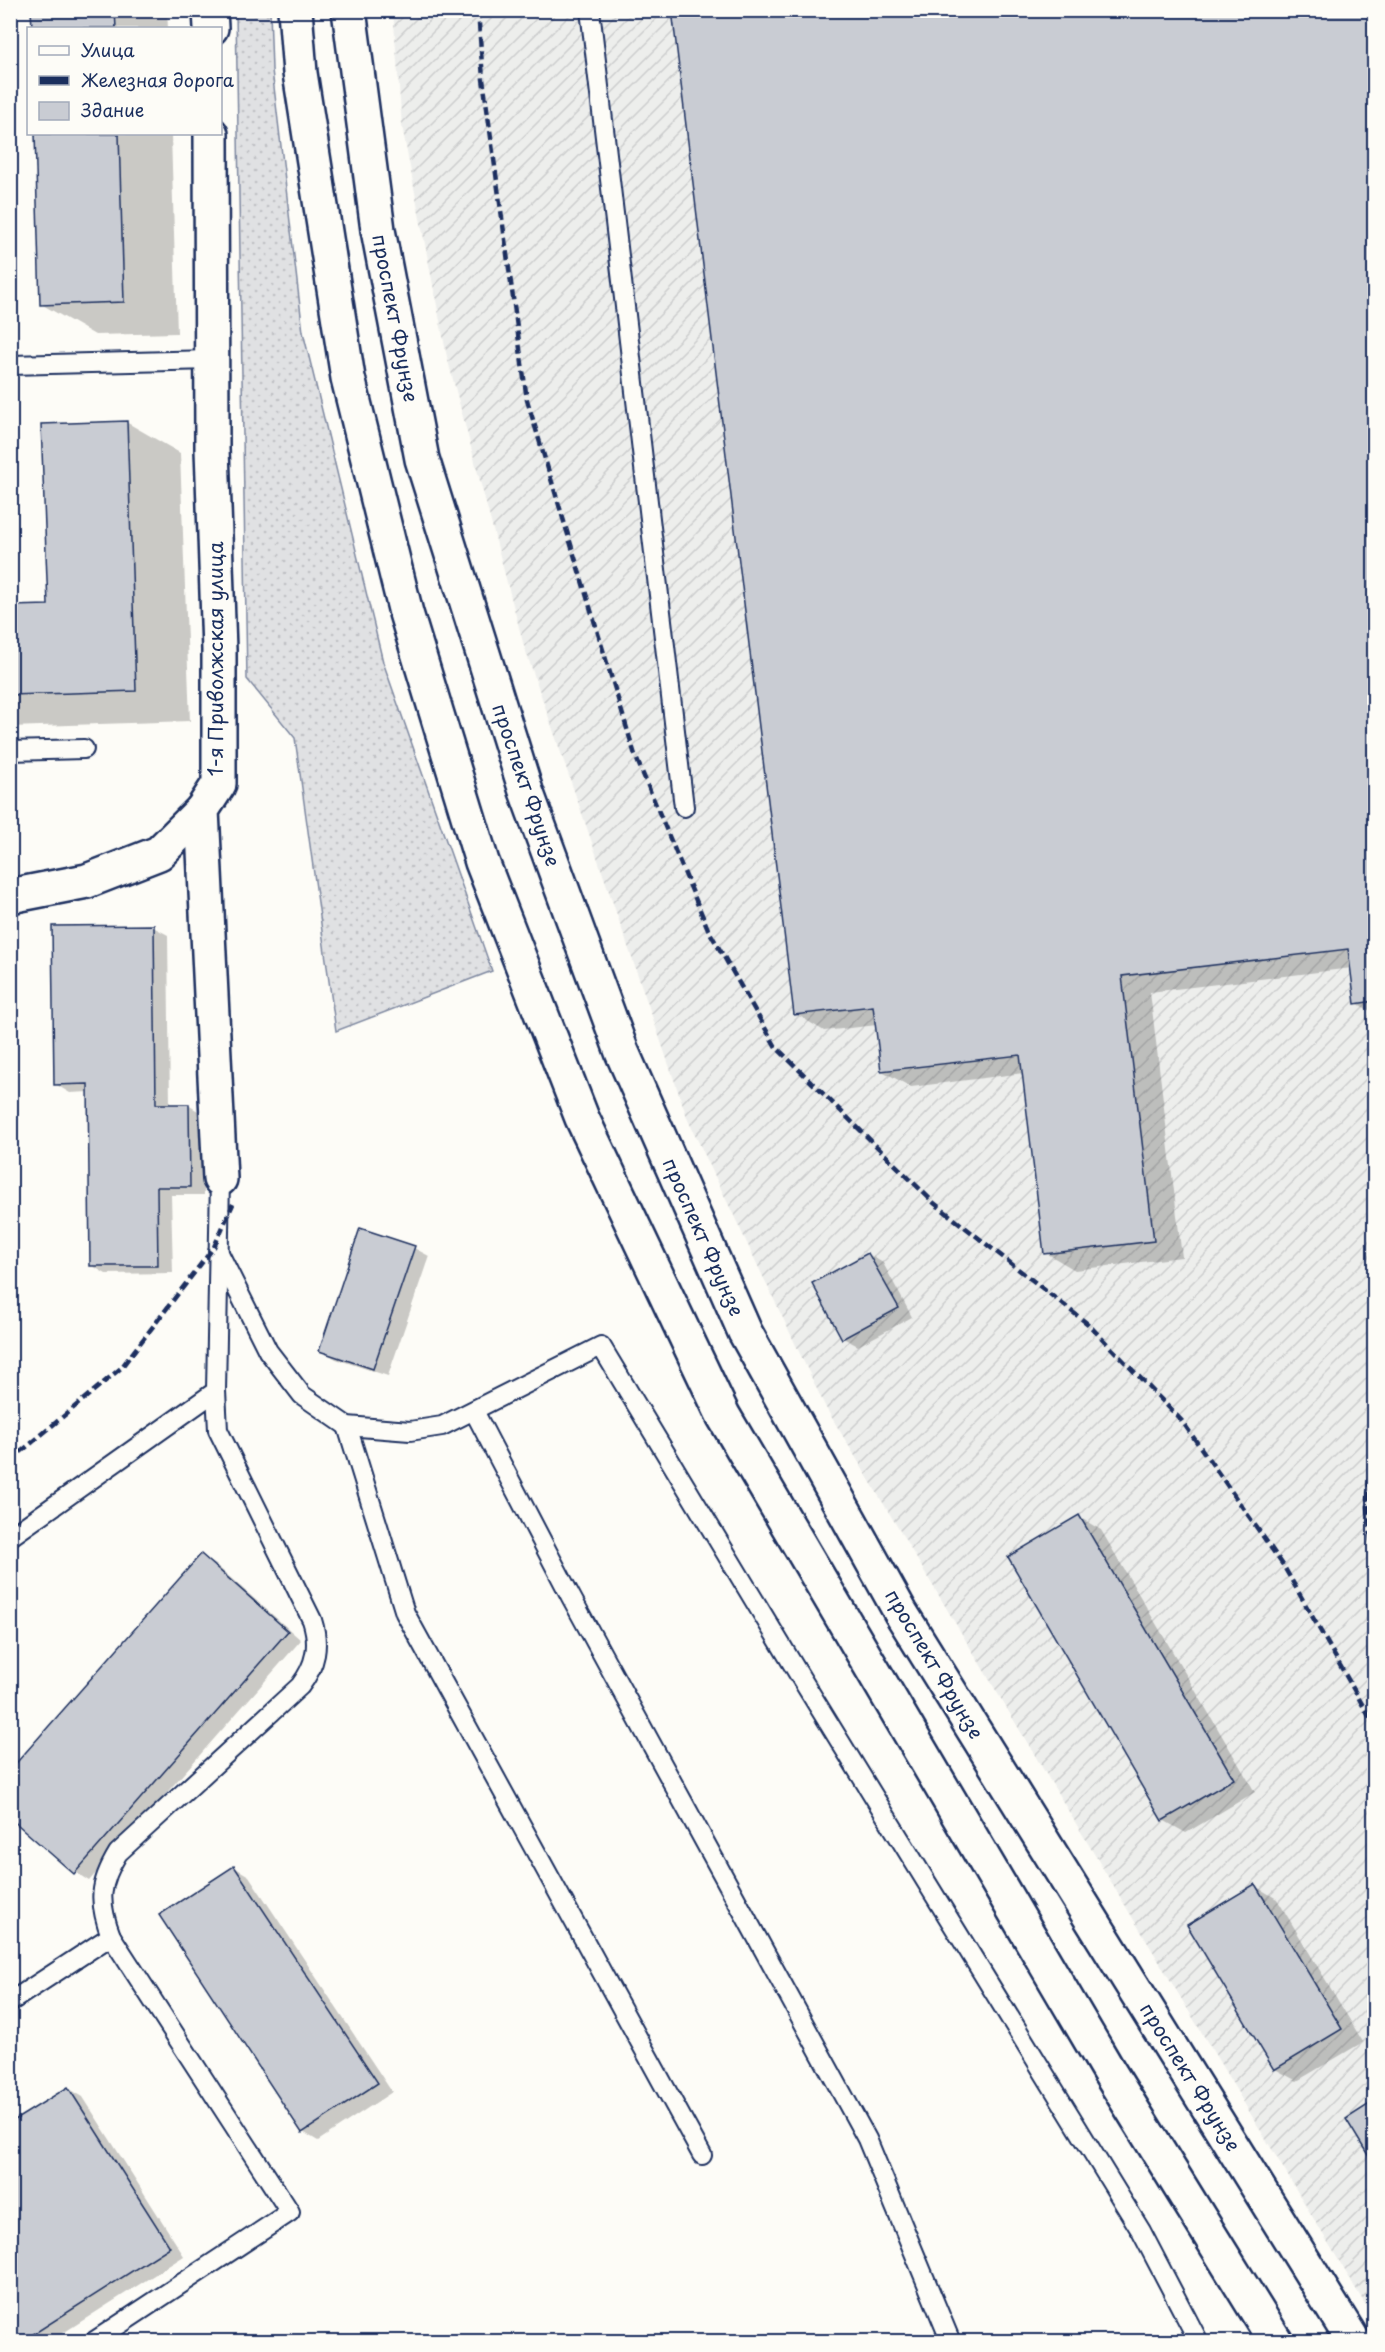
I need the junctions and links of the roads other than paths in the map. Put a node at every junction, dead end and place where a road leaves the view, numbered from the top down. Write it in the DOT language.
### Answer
graph roads {
  1 [pos="210,10"];
  2 [pos="295,10"];
  3 [pos="349,10"];
  4 [pos="590,10"];
  5 [pos="211,27"];
  6 [pos="211,135"];
  7 [pos="212,360"];
  8 [pos="10,365"];
  9 [pos="84,749"];
  10 [pos="10,751"];
  11 [pos="684,807"];
  12 [pos="202,810"];
  13 [pos="10,896"];
  14 [pos="220,1179"];
  15 [pos="218,1251"];
  16 [pos="216,1391"];
  17 [pos="474,1411"];
  18 [pos="347,1426"];
  19 [pos="10,1537"];
  20 [pos="111,1936"];
  21 [pos="10,2002"];
  22 [pos="702,2155"];
  23 [pos="93,2342"];
  24 [pos="951,2342"];
  25 [pos="1199,2342"];
  26 [pos="1276,2342"];
  27 [pos="1354,2342"];
  1 -- 5 [label="main road"];
  2 -- 26 [label="main road"];
  3 -- 27 [label="main road, проспект Фрунзе"];
  4 -- 11 [label="lane"];
  6 -- 7 [label="main road, 1-я Приволжская улица"];
  7 -- 8 [label="lane"];
  7 -- 12 [label="main road, 1-я Приволжская улица"];
  9 -- 10 [label="lane"];
  12 -- 13 [label="main road, 1-я Приволжская улица"];
  12 -- 14 [label="main road"];
  14 -- 15 [label="lane"];
  15 -- 16 [label="lane"];
  15 -- 18 [label="lane"];
  16 -- 19 [label="lane"];
  16 -- 20 [label="lane"];
  17 -- 18 [label="lane"];
  17 -- 24 [label="lane"];
  17 -- 25 [label="lane"];
  18 -- 22 [label="lane"];
  20 -- 21 [label="lane"];
  20 -- 23 [label="lane"];
}
